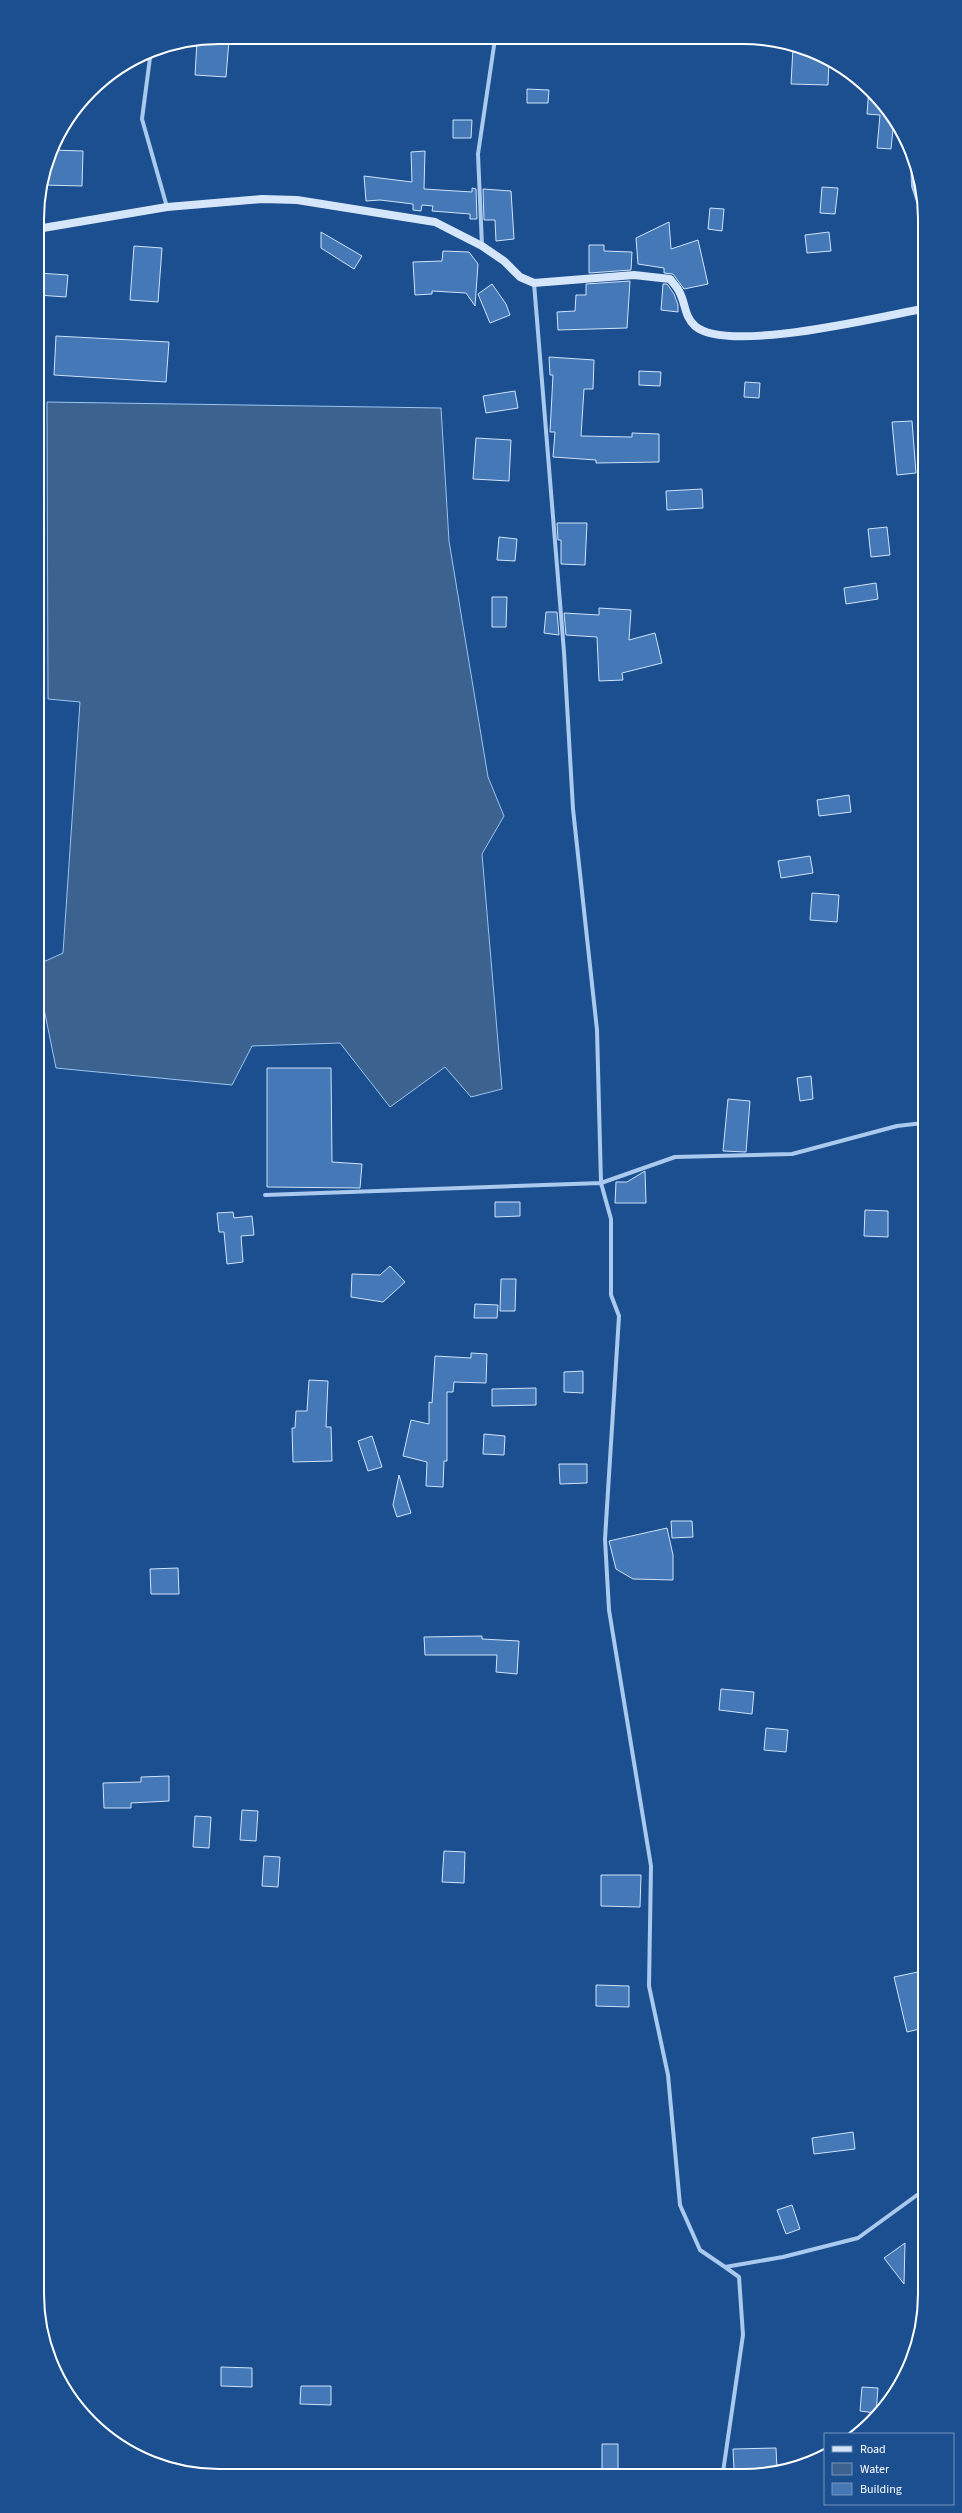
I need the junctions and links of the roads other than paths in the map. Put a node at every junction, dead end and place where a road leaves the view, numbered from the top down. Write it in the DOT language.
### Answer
graph roads {
  1 [pos="495,44"];
  2 [pos="151,57"];
  3 [pos="913,176"];
  4 [pos="917,197"];
  5 [pos="167,207"];
  6 [pos="44,228"];
  7 [pos="482,246"];
  8 [pos="534,283"];
  9 [pos="918,310"];
  10 [pos="918,1124"];
  11 [pos="601,1183"];
  12 [pos="265,1195"];
  13 [pos="918,2194"];
  14 [pos="725,2267"];
  15 [pos="723,2469"];
  1 -- 7 [label="street"];
  2 -- 5 [label="street"];
  3 -- 4 [label="street"];
  5 -- 6 [label="street"];
  5 -- 7 [label="street"];
  7 -- 8 [label="street"];
  8 -- 9 [label="street"];
  8 -- 11 [label="street"];
  10 -- 11 [label="street"];
  11 -- 12 [label="street"];
  11 -- 14 [label="street"];
  13 -- 14 [label="street"];
  14 -- 15 [label="street"];
}
